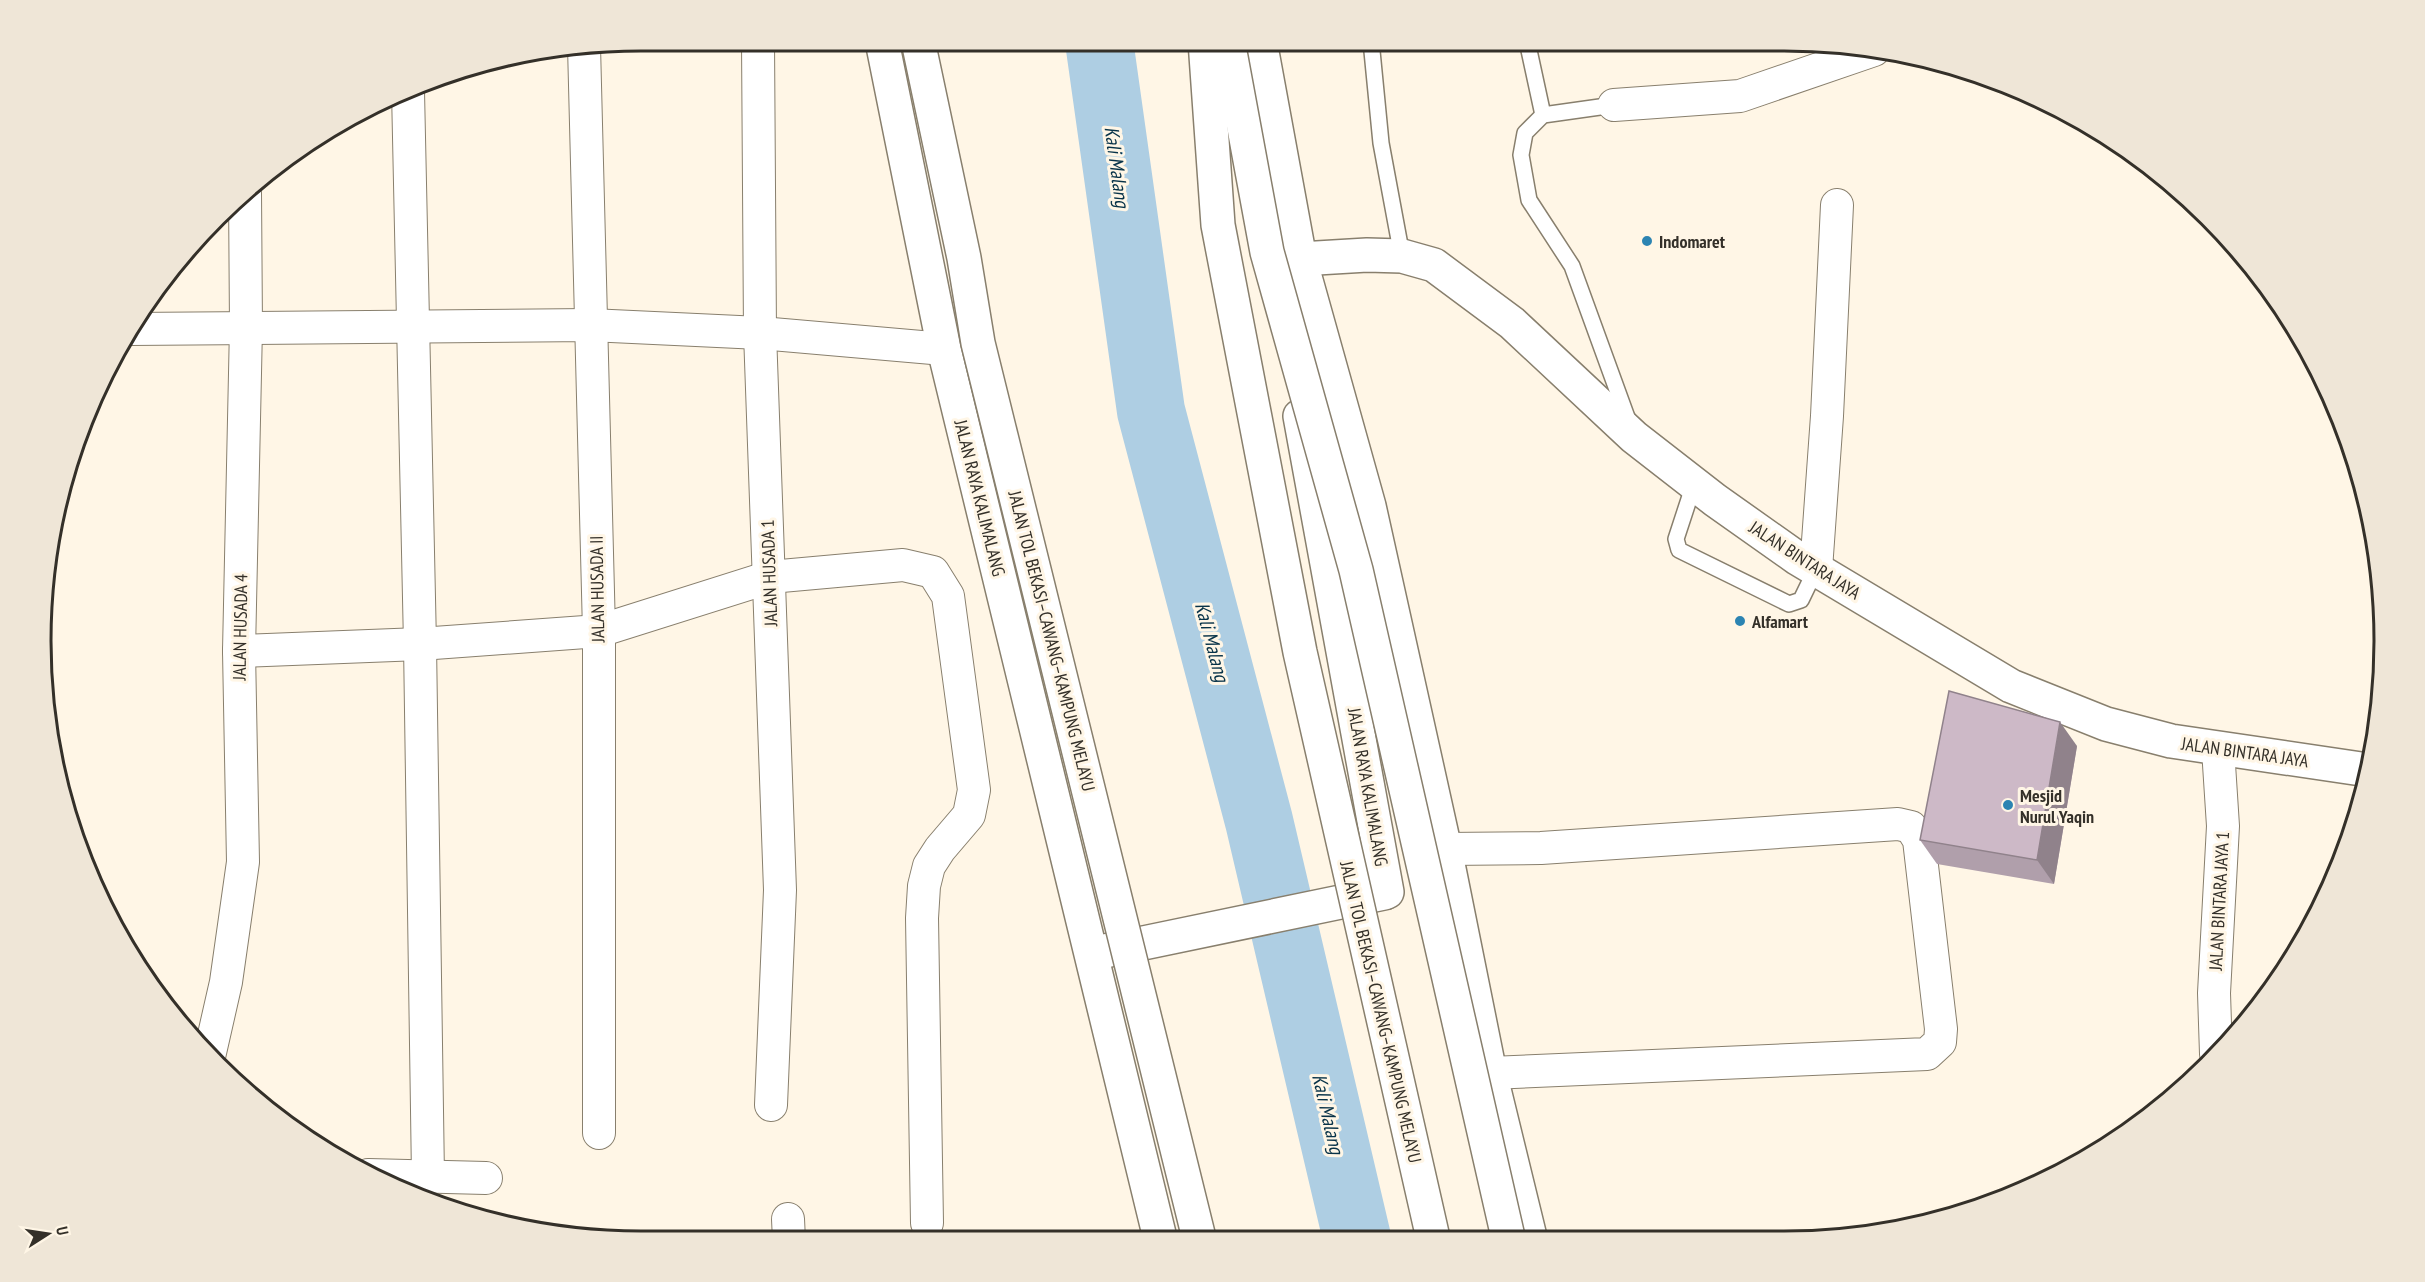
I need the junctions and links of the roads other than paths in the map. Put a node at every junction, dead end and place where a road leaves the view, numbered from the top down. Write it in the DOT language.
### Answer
graph roads {
  1 [pos="758,51"];
  2 [pos="884,51"];
  3 [pos="920,51"];
  4 [pos="1206,51"];
  5 [pos="1230,51"];
  6 [pos="1262,51"];
  7 [pos="1372,51"];
  8 [pos="1529,51"];
  9 [pos="584,54"];
  10 [pos="1858,56"];
  11 [pos="408,99"];
  12 [pos="1614,105"];
  13 [pos="1543,114"];
  14 [pos="245,204"];
  15 [pos="1837,205"];
  16 [pos="1402,256"];
  17 [pos="1300,259"];
  18 [pos="590,325"];
  19 [pos="246,327"];
  20 [pos="412,327"];
  21 [pos="140,329"];
  22 [pos="760,333"];
  23 [pos="944,350"];
  24 [pos="1634,437"];
  25 [pos="1694,484"];
  26 [pos="1816,569"];
  27 [pos="770,577"];
  28 [pos="599,631"];
  29 [pos="420,644"];
  30 [pos="239,651"];
  31 [pos="2218,749"];
  32 [pos="2360,769"];
  33 [pos="1445,849"];
  34 [pos="1451,881"];
  35 [pos="1388,892"];
  36 [pos="1090,954"];
  37 [pos="2216,1043"];
  38 [pos="212,1045"];
  39 [pos="1490,1073"];
  40 [pos="771,1105"];
  41 [pos="599,1133"];
  42 [pos="393,1176"];
  43 [pos="428,1177"];
  44 [pos="486,1178"];
  45 [pos="927,1223"];
  46 [pos="1158,1231"];
  47 [pos="1197,1231"];
  48 [pos="1431,1231"];
  49 [pos="1507,1231"];
  50 [pos="1529,1231"];
  1 -- 22 [label="street, JALAN HUSADA 1"];
  2 -- 23 [label="main road, JALAN RAYA KALIMALANG"];
  3 -- 47 [label="main road, JALAN TOL BEKASI–CAWANG–KAMPUNG MELAYU, bridge"];
  4 -- 48 [label="main road, JALAN TOL BEKASI–CAWANG–KAMPUNG MELAYU, bridge"];
  5 -- 49 [label="main road, bridge"];
  6 -- 17 [label="main road, JALAN RAYA KALIMALANG"];
  7 -- 16 [label="lane"];
  8 -- 13 [label="lane"];
  9 -- 18 [label="street, JALAN HUSADA II"];
  10 -- 12 [label="street"];
  11 -- 20 [label="street"];
  12 -- 13 [label="lane"];
  13 -- 24 [label="lane"];
  14 -- 19 [label="street, JALAN HUSADA 4"];
  15 -- 26 [label="street"];
  16 -- 17 [label="main road, JALAN BINTARA JAYA"];
  16 -- 24 [label="main road, JALAN BINTARA JAYA"];
  17 -- 33 [label="main road, JALAN RAYA KALIMALANG"];
  17 -- 35 [label="main road, JALAN RAYA KALIMALANG"];
  18 -- 20 [label="street"];
  18 -- 22 [label="street"];
  18 -- 28 [label="street, JALAN HUSADA II"];
  19 -- 20 [label="street"];
  19 -- 21 [label="street"];
  19 -- 30 [label="street, JALAN HUSADA 4"];
  20 -- 29 [label="street"];
  22 -- 23 [label="street"];
  22 -- 27 [label="street, JALAN HUSADA 1"];
  23 -- 36 [label="main road, JALAN RAYA KALIMALANG"];
  24 -- 25 [label="main road, JALAN BINTARA JAYA"];
  25 -- 26 [label="main road, JALAN BINTARA JAYA"];
  25 -- 26 [label="lane"];
  26 -- 31 [label="main road, JALAN BINTARA JAYA"];
  27 -- 28 [label="street"];
  27 -- 40 [label="street, JALAN HUSADA 1"];
  27 -- 45 [label="street"];
  28 -- 29 [label="street"];
  28 -- 41 [label="street, JALAN HUSADA II"];
  29 -- 30 [label="street"];
  29 -- 43 [label="street"];
  30 -- 38 [label="street, JALAN HUSADA 4"];
  31 -- 32 [label="main road, JALAN BINTARA JAYA"];
  31 -- 37 [label="street, JALAN BINTARA JAYA 1"];
  33 -- 34 [label="main road, JALAN RAYA KALIMALANG"];
  33 -- 39 [label="street"];
  34 -- 35 [label="main road, JALAN RAYA KALIMALANG"];
  34 -- 39 [label="main road, JALAN RAYA KALIMALANG"];
  35 -- 36 [label="main road, JALAN RAYA KALIMALANG"];
  36 -- 46 [label="main road, JALAN RAYA KALIMALANG"];
  39 -- 50 [label="main road, JALAN RAYA KALIMALANG"];
  42 -- 43 [label="street"];
  43 -- 44 [label="street"];
}
